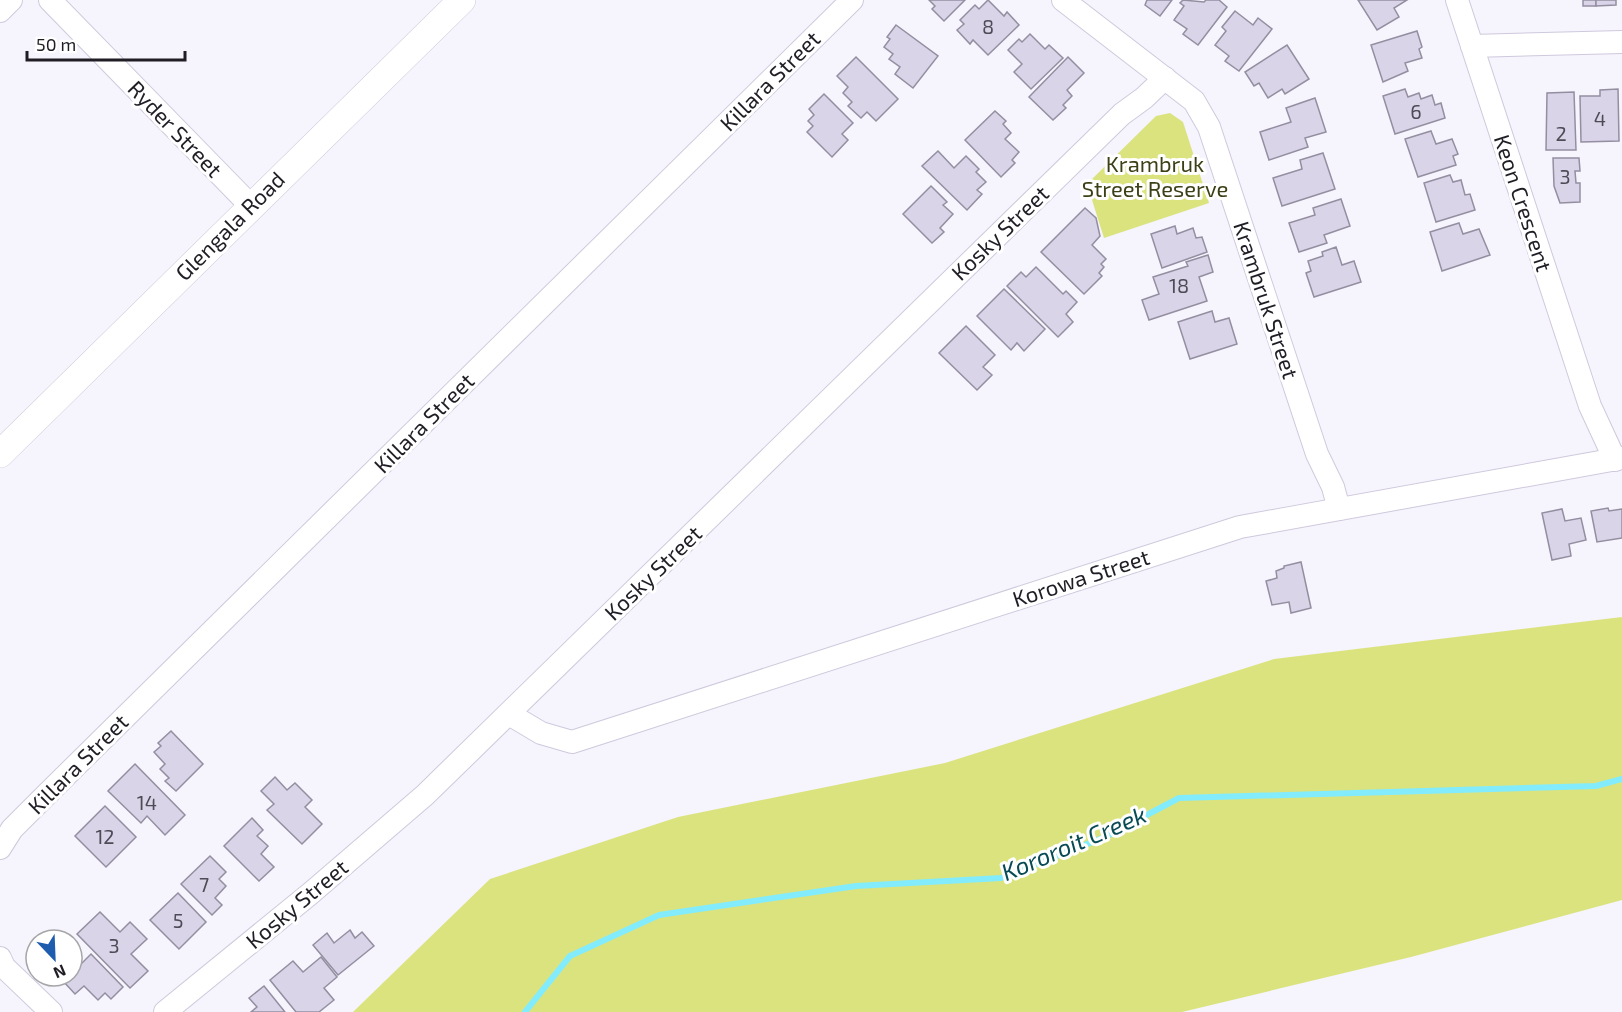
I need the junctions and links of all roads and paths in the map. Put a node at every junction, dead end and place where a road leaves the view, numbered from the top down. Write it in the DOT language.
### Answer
graph roads {
  1 [pos="11,0"];
  2 [pos="50,0"];
  3 [pos="462,0"];
  4 [pos="852,0"];
  5 [pos="1063,0"];
  6 [pos="1457,0"];
  7 [pos="0,11"];
  8 [pos="1622,42"];
  9 [pos="1472,46"];
  10 [pos="1160,74"];
  11 [pos="251,206"];
  12 [pos="0,454"];
  13 [pos="1611,460"];
  14 [pos="1330,510"];
  15 [pos="516,707"];
  16 [pos="0,848"];
  17 [pos="4,973"];
  18 [pos="51,1012"];
  19 [pos="165,1012"];
  1 -- 7 [label="street"];
  2 -- 11 [label="street, Ryder Street"];
  3 -- 11 [label="street, Glengala Road"];
  4 -- 16 [label="street, Killara Street"];
  5 -- 10 [label="street, Krambruk Street"];
  6 -- 9 [label="street, Keon Crescent"];
  8 -- 9 [label="street"];
  9 -- 13 [label="street, Keon Crescent"];
  10 -- 14 [label="street, Krambruk Street"];
  10 -- 15 [label="street, Kosky Street"];
  11 -- 12 [label="street, Glengala Road"];
  13 -- 14 [label="street, Korowa Street"];
  14 -- 15 [label="street, Korowa Street"];
  15 -- 19 [label="street, Kosky Street"];
  17 -- 18 [label="street"];
}
